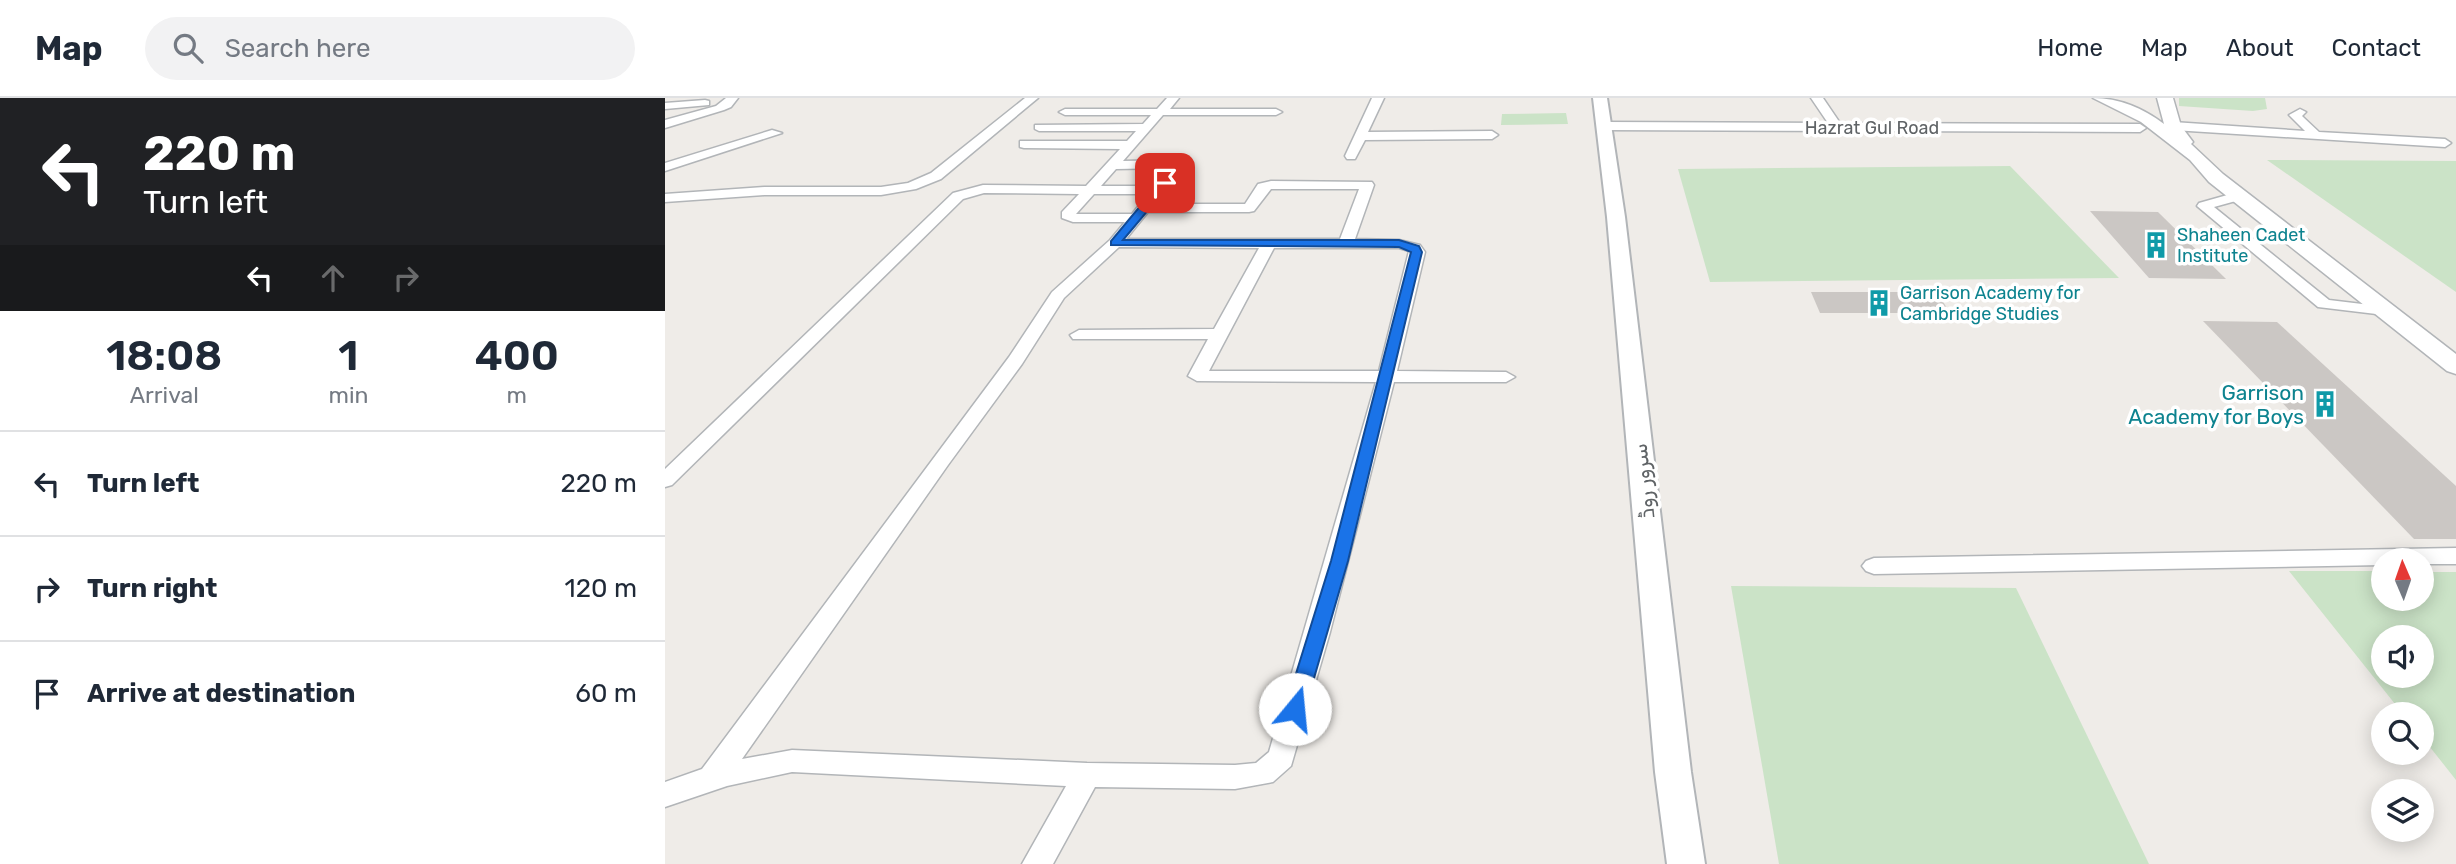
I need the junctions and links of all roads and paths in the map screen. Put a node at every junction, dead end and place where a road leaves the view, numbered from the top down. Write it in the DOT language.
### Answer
graph roads {
  1 [pos="1032,98"];
  2 [pos="1173,98"];
  3 [pos="1378,98"];
  4 [pos="1600,98"];
  5 [pos="1817,98"];
  6 [pos="2165,98"];
  7 [pos="730,99"];
  8 [pos="2094,99"];
  9 [pos="665,106"];
  10 [pos="1276,112"];
  11 [pos="2299,112"];
  12 [pos="1065,113"];
  13 [pos="1160,113"];
  14 [pos="665,124"];
  15 [pos="1605,126"];
  16 [pos="2173,126"];
  17 [pos="1039,127"];
  18 [pos="1145,128"];
  19 [pos="1837,128"];
  20 [pos="2140,128"];
  21 [pos="776,133"];
  22 [pos="1492,135"];
  23 [pos="2316,135"];
  24 [pos="1360,136"];
  25 [pos="2445,142"];
  26 [pos="1024,144"];
  27 [pos="1129,145"];
  28 [pos="2185,146"];
  29 [pos="1350,156"];
  30 [pos="1112,165"];
  31 [pos="665,167"];
  32 [pos="2209,172"];
  33 [pos="1090,189"];
  34 [pos="1157,190"];
  35 [pos="2238,195"];
  36 [pos="665,198"];
  37 [pos="1139,213"];
  38 [pos="1115,243"];
  39 [pos="1346,243"];
  40 [pos="1269,244"];
  41 [pos="2387,312"];
  42 [pos="1218,334"];
  43 [pos="1079,335"];
  44 [pos="2456,366"];
  45 [pos="1387,377"];
  46 [pos="1506,377"];
  47 [pos="665,481"];
  48 [pos="2456,556"];
  49 [pos="1874,566"];
  50 [pos="1087,775"];
  51 [pos="713,776"];
  52 [pos="665,794"];
  53 [pos="1037,864"];
  54 [pos="1686,864"];
  1 -- 36 [label="street"];
  2 -- 13 [label="street"];
  3 -- 24 [label="street"];
  4 -- 15 [label="street, سرور روڈ"];
  5 -- 19 [label="street"];
  6 -- 16 [label="main road"];
  7 -- 9 [label="street"];
  7 -- 14 [label="street"];
  8 -- 20 [label="main road"];
  8 -- 28 [label="main road"];
  10 -- 13 [label="street"];
  11 -- 23 [label="street"];
  12 -- 13 [label="street"];
  13 -- 18 [label="street"];
  15 -- 19 [label="street, Hazrat Gul Road"];
  15 -- 54 [label="street, سرور روڈ"];
  16 -- 23 [label="street"];
  16 -- 28 [label="main road"];
  17 -- 18 [label="street"];
  18 -- 27 [label="street"];
  19 -- 20 [label="street, Hazrat Gul Road"];
  20 -- 32 [label="main road"];
  21 -- 31 [label="street"];
  22 -- 24 [label="street"];
  23 -- 25 [label="street"];
  24 -- 29 [label="street"];
  26 -- 27 [label="street"];
  27 -- 30 [label="street"];
  28 -- 32 [label="main road"];
  30 -- 33 [label="street"];
  30 -- 34 [label="street"];
  32 -- 35 [label="main road"];
  33 -- 34 [label="street"];
  33 -- 37 [label="street"];
  33 -- 47 [label="street"];
  34 -- 37 [label="street"];
  35 -- 41 [label="main road"];
  35 -- 41 [label="street"];
  37 -- 38 [label="street"];
  37 -- 39 [label="street"];
  38 -- 40 [label="street"];
  38 -- 51 [label="street"];
  39 -- 40 [label="street"];
  39 -- 45 [label="street"];
  40 -- 42 [label="street"];
  41 -- 44 [label="main road"];
  42 -- 43 [label="street"];
  42 -- 45 [label="street"];
  45 -- 46 [label="street"];
  45 -- 50 [label="street"];
  48 -- 49 [label="street"];
  50 -- 51 [label="street"];
  50 -- 53 [label="street"];
  51 -- 52 [label="street"];
}
